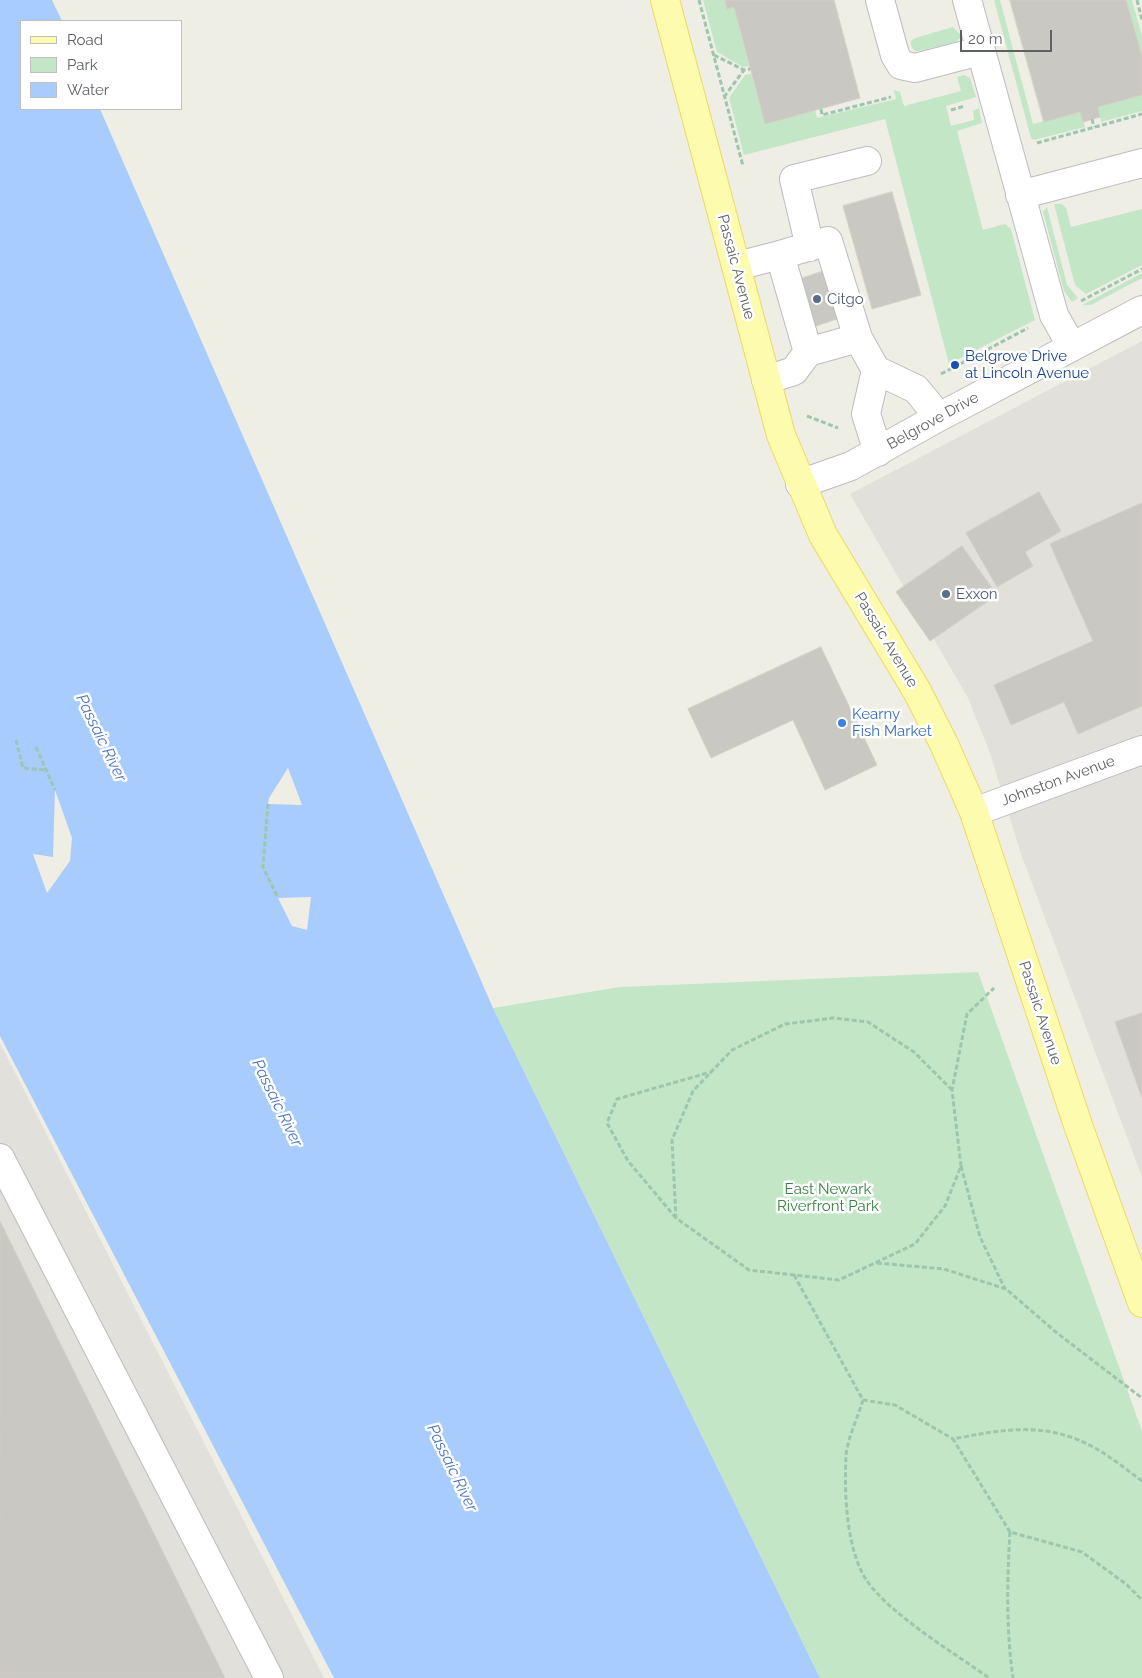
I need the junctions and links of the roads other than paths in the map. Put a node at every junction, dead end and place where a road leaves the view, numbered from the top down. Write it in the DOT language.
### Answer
graph roads {
  1 [pos="665,0"];
  2 [pos="880,0"];
  3 [pos="966,0"];
  4 [pos="980,51"];
  5 [pos="867,161"];
  6 [pos="1142,163"];
  7 [pos="1020,195"];
  8 [pos="810,247"];
  9 [pos="780,255"];
  10 [pos="737,266"];
  11 [pos="1142,310"];
  12 [pos="858,338"];
  13 [pos="1072,347"];
  14 [pos="808,352"];
  15 [pos="876,370"];
  16 [pos="766,380"];
  17 [pos="939,417"];
  18 [pos="878,452"];
  19 [pos="800,484"];
  20 [pos="1142,750"];
  21 [pos="974,812"];
  22 [pos="0,1158"];
  23 [pos="1142,1302"];
  24 [pos="269,1678"];
  1 -- 10 [label="main road, Passaic Avenue"];
  2 -- 4 [label="street"];
  3 -- 4 [label="street"];
  4 -- 7 [label="street"];
  5 -- 8 [label="street"];
  6 -- 7 [label="street"];
  7 -- 13 [label="street"];
  8 -- 9 [label="street"];
  8 -- 12 [label="street"];
  9 -- 10 [label="street"];
  9 -- 14 [label="street"];
  10 -- 16 [label="main road, Passaic Avenue"];
  11 -- 13 [label="street, Belgrove Drive"];
  12 -- 14 [label="street"];
  12 -- 15 [label="street"];
  13 -- 17 [label="street, Belgrove Drive"];
  14 -- 16 [label="street"];
  15 -- 17 [label="street"];
  15 -- 18 [label="street"];
  16 -- 19 [label="main road, Passaic Avenue"];
  17 -- 18 [label="street, Belgrove Drive"];
  18 -- 19 [label="street, Belgrove Drive"];
  19 -- 21 [label="main road, Passaic Avenue"];
  20 -- 21 [label="street, Johnston Avenue"];
  21 -- 23 [label="main road, Passaic Avenue"];
  22 -- 24 [label="street"];
}
